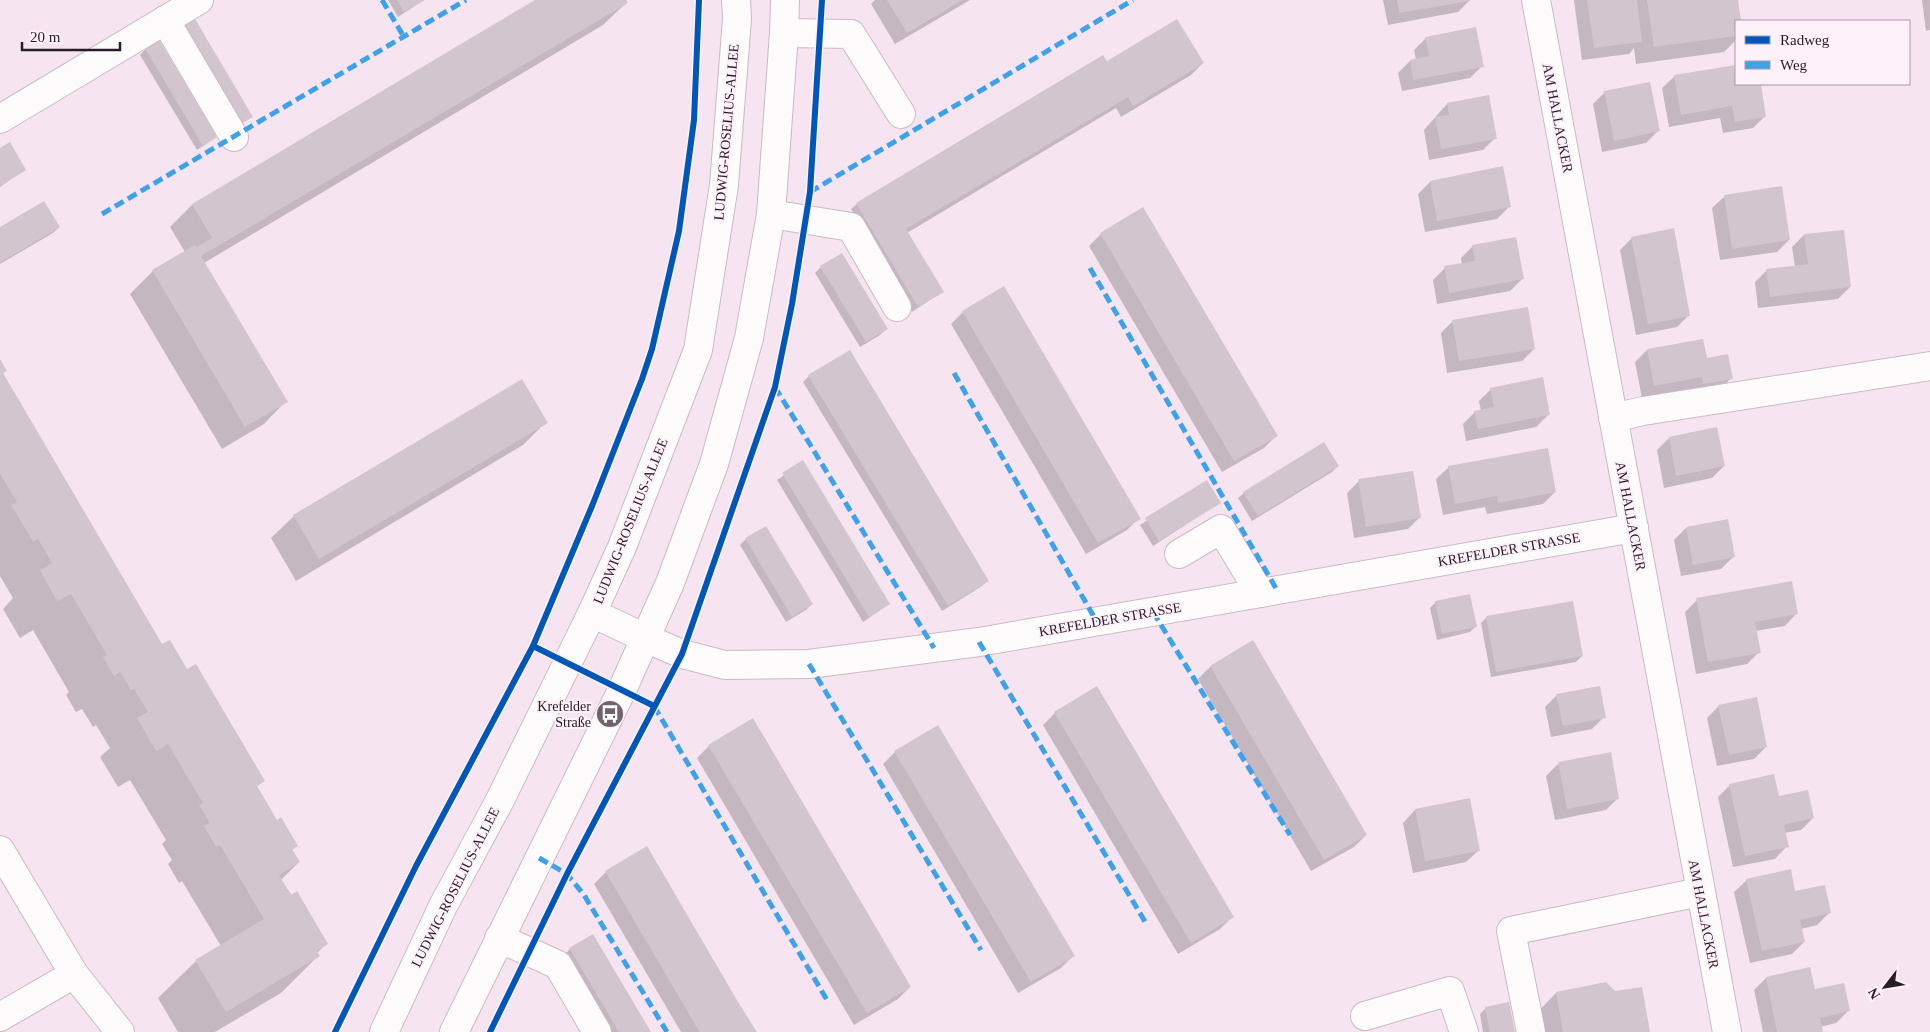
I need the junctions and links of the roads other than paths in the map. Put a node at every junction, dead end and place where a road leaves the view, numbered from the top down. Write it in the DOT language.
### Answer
graph roads {
  1 [pos="199,0"];
  2 [pos="736,0"];
  3 [pos="785,0"];
  4 [pos="1536,0"];
  5 [pos="165,20"];
  6 [pos="784,33"];
  7 [pos="901,114"];
  8 [pos="0,118"];
  9 [pos="234,137"];
  10 [pos="771,214"];
  11 [pos="898,307"];
  12 [pos="1930,366"];
  13 [pos="1613,418"];
  14 [pos="1634,528"];
  15 [pos="1179,554"];
  16 [pos="1260,593"];
  17 [pos="592,613"];
  18 [pos="645,638"];
  19 [pos="0,850"];
  20 [pos="1700,892"];
  21 [pos="499,938"];
  22 [pos="74,974"];
  23 [pos="1365,1016"];
  24 [pos="0,1017"];
  25 [pos="120,1032"];
  26 [pos="384,1032"];
  27 [pos="454,1032"];
  28 [pos="597,1032"];
  29 [pos="1464,1032"];
  30 [pos="1531,1032"];
  31 [pos="1726,1032"];
  1 -- 5 [label="street"];
  2 -- 17 [label="street, LUDWIG-ROSELIUS-ALLEE"];
  3 -- 6 [label="street"];
  4 -- 13 [label="street, AM HALLACKER"];
  5 -- 8 [label="street"];
  5 -- 9 [label="street"];
  6 -- 7 [label="street"];
  6 -- 10 [label="street"];
  10 -- 11 [label="street"];
  10 -- 18 [label="street"];
  12 -- 13 [label="street"];
  13 -- 14 [label="street, AM HALLACKER"];
  14 -- 16 [label="street, KREFELDER STRASSE"];
  14 -- 20 [label="street, AM HALLACKER"];
  15 -- 16 [label="street"];
  16 -- 18 [label="street, KREFELDER STRASSE"];
  17 -- 18 [label="street, KREFELDER STRASSE"];
  17 -- 26 [label="street, LUDWIG-ROSELIUS-ALLEE"];
  18 -- 21 [label="street"];
  19 -- 22 [label="street"];
  20 -- 30 [label="street"];
  20 -- 31 [label="street, AM HALLACKER"];
  21 -- 27 [label="street"];
  21 -- 28 [label="street"];
  22 -- 24 [label="street"];
  22 -- 25 [label="street"];
  23 -- 29 [label="street"];
}
